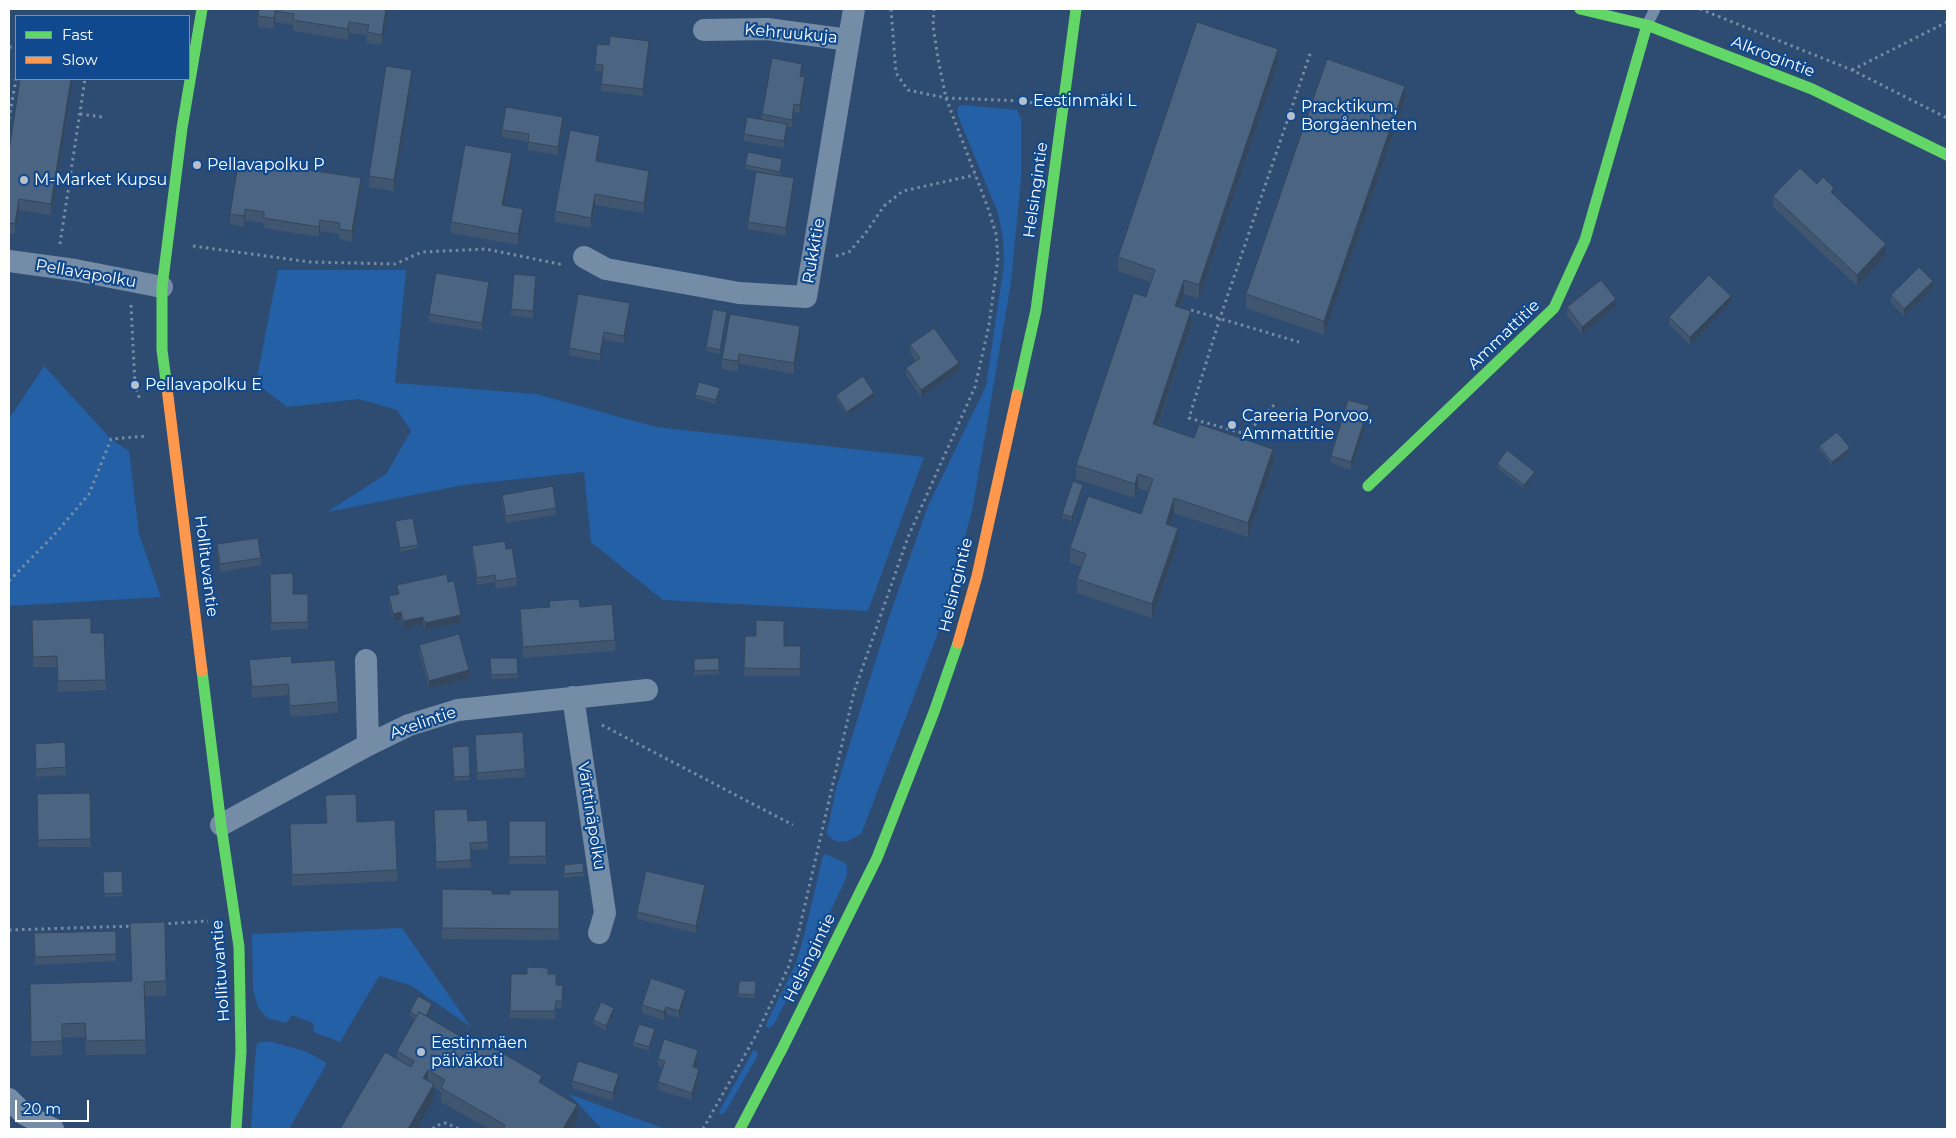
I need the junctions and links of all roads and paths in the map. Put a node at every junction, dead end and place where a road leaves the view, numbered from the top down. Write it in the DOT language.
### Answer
graph roads {
  1 [pos="202,9"];
  2 [pos="854,9"];
  3 [pos="891,9"];
  4 [pos="934,9"];
  5 [pos="1076,9"];
  6 [pos="1580,9"];
  7 [pos="1655,9"];
  8 [pos="1700,9"];
  9 [pos="1947,22"];
  10 [pos="1647,26"];
  11 [pos="704,30"];
  12 [pos="849,40"];
  13 [pos="1311,51"];
  14 [pos="1852,70"];
  15 [pos="16,80"];
  16 [pos="84,80"];
  17 [pos="946,98"];
  18 [pos="1063,108"];
  19 [pos="80,114"];
  20 [pos="102,117"];
  21 [pos="1947,118"];
  22 [pos="9,119"];
  23 [pos="1947,155"];
  24 [pos="975,175"];
  25 [pos="185,245"];
  26 [pos="59,248"];
  27 [pos="584,256"];
  28 [pos="9,261"];
  29 [pos="813,261"];
  30 [pos="162,287"];
  31 [pos="1191,310"];
  32 [pos="1220,318"];
  33 [pos="1299,342"];
  34 [pos="1274,405"];
  35 [pos="150,436"];
  36 [pos="1368,486"];
  37 [pos="9,581"];
  38 [pos="366,660"];
  39 [pos="647,690"];
  40 [pos="573,697"];
  41 [pos="576,723"];
  42 [pos="368,745"];
  43 [pos="221,825"];
  44 [pos="793,825"];
  45 [pos="214,921"];
  46 [pos="155,925"];
  47 [pos="136,926"];
  48 [pos="9,930"];
  49 [pos="599,933"];
  50 [pos="9,1099"];
  51 [pos="53,1129"];
  52 [pos="236,1129"];
  53 [pos="433,1129"];
  54 [pos="460,1129"];
  55 [pos="703,1129"];
  56 [pos="740,1129"];
  1 -- 30 [label="street, Hollituvantie"];
  2 -- 12 [label="street, Rukkitie"];
  3 -- 17 [label="path"];
  4 -- 17 [label="path"];
  5 -- 18 [label="street, Helsingintie"];
  6 -- 10 [label="street, Alkrogintie"];
  7 -- 10 [label="lane"];
  8 -- 14 [label="path"];
  9 -- 14 [label="path"];
  10 -- 23 [label="street, Alkrogintie"];
  10 -- 36 [label="street, Ammattitie"];
  11 -- 12 [label="street, Kehruukuja"];
  12 -- 29 [label="street, Rukkitie"];
  13 -- 32 [label="path"];
  14 -- 21 [label="path"];
  15 -- 22 [label="path"];
  16 -- 19 [label="path"];
  17 -- 18 [label="path"];
  17 -- 24 [label="path"];
  18 -- 56 [label="street, Helsingintie"];
  19 -- 20 [label="path"];
  19 -- 26 [label="path"];
  24 -- 29 [label="path"];
  24 -- 55 [label="path"];
  25 -- 27 [label="path"];
  27 -- 29 [label="street, Rukkitie"];
  28 -- 30 [label="street, Pellavapolku"];
  30 -- 43 [label="street, Hollituvantie"];
  31 -- 32 [label="path"];
  32 -- 33 [label="path"];
  32 -- 34 [label="path"];
  35 -- 37 [label="path"];
  38 -- 42 [label="street"];
  39 -- 40 [label="street, Axelintie"];
  40 -- 41 [label="street, Värttinäpolku"];
  40 -- 42 [label="street, Axelintie"];
  41 -- 44 [label="path"];
  41 -- 49 [label="street, Värttinäpolku"];
  42 -- 43 [label="street, Axelintie"];
  43 -- 52 [label="street, Hollituvantie"];
  45 -- 46 [label="path"];
  47 -- 48 [label="path"];
  50 -- 51 [label="street"];
  53 -- 54 [label="path"];
}
